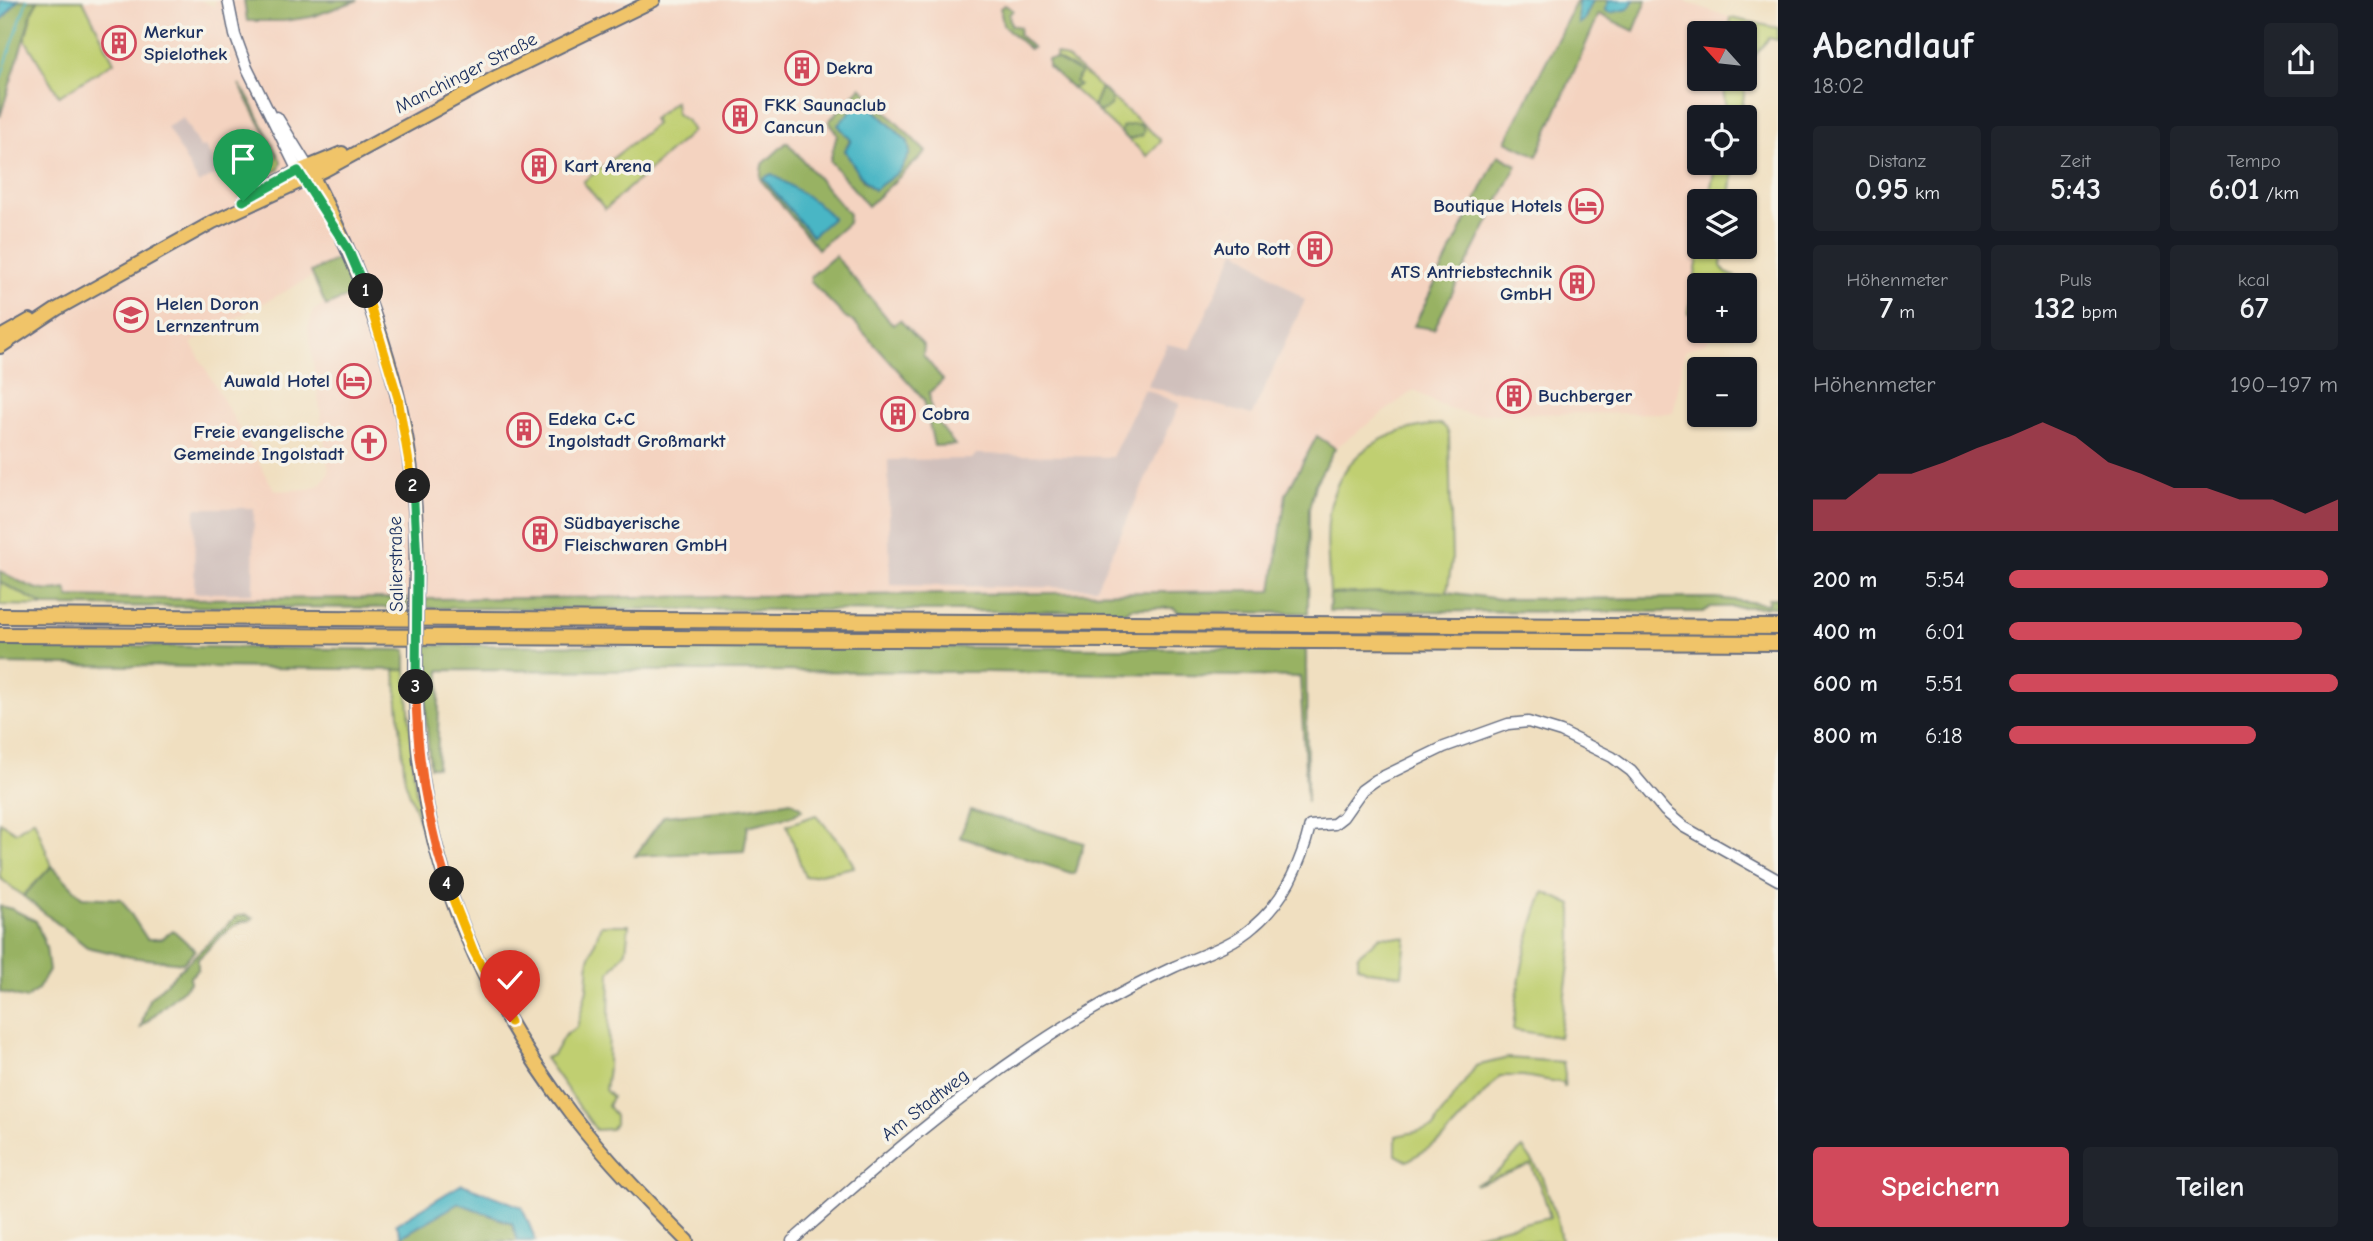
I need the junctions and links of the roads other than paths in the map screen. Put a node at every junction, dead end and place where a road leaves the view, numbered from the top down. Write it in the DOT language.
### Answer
graph roads {
  1 [pos="228,0"];
  2 [pos="654,0"];
  3 [pos="305,174"];
  4 [pos="57,309"];
  5 [pos="0,337"];
  6 [pos="0,347"];
  7 [pos="0,616"];
  8 [pos="1778,627"];
  9 [pos="0,635"];
  10 [pos="1778,643"];
  11 [pos="1778,880"];
  12 [pos="687,1241"];
  13 [pos="792,1241"];
  1 -- 3 [label="street"];
  2 -- 3 [label="main road, Manchinger Straße"];
  3 -- 4 [label="main road, Manchinger Straße"];
  3 -- 12 [label="main road, Salierstraße, bridge"];
  4 -- 5 [label="main road, Manchinger Straße"];
  4 -- 6 [label="main road, Manchinger Straße"];
  7 -- 8 [label="highway"];
  9 -- 10 [label="highway"];
  11 -- 13 [label="street, Am Stadtweg"];
}
